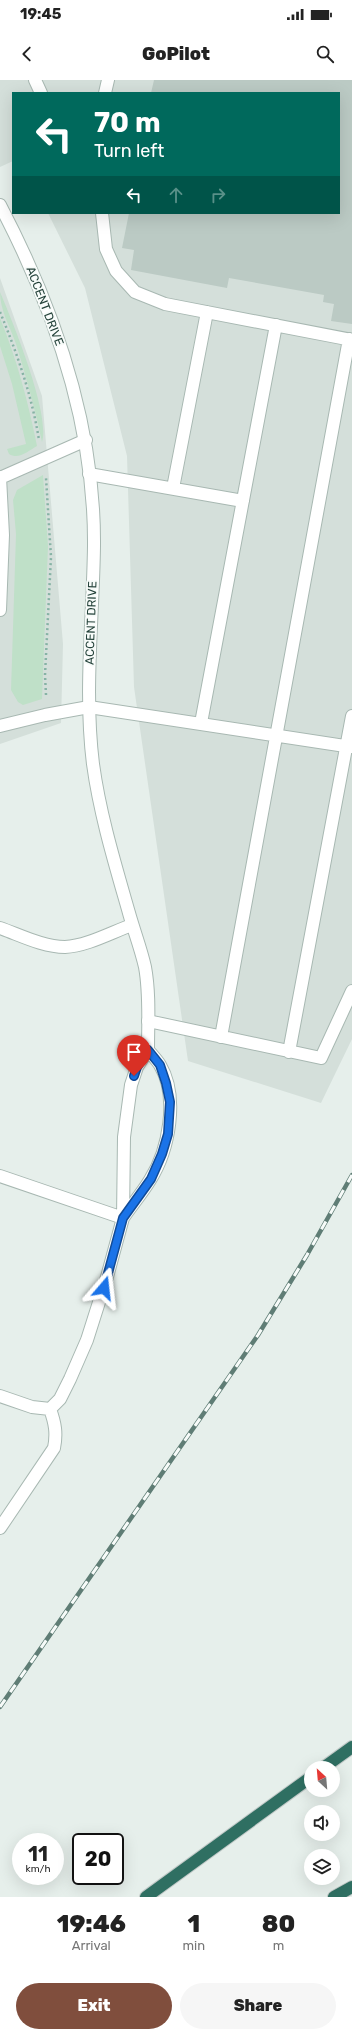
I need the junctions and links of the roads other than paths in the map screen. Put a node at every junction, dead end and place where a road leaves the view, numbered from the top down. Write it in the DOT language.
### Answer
graph roads {
  1 [pos="35,80"];
  2 [pos="108,80"];
  3 [pos="41,92"];
  4 [pos="105,92"];
  5 [pos="0,205"];
  6 [pos="102,214"];
  7 [pos="207,312"];
  8 [pos="276,325"];
  9 [pos="350,339"];
  10 [pos="86,440"];
  11 [pos="89,474"];
  12 [pos="0,477"];
  13 [pos="173,488"];
  14 [pos="243,501"];
  15 [pos="0,610"];
  16 [pos="89,706"];
  17 [pos="352,716"];
  18 [pos="201,724"];
  19 [pos="0,726"];
  20 [pos="276,735"];
  21 [pos="349,746"];
  22 [pos="132,925"];
  23 [pos="0,928"];
  24 [pos="352,991"];
  25 [pos="148,1021"];
  26 [pos="221,1037"];
  27 [pos="148,1050"];
  28 [pos="289,1052"];
  29 [pos="0,1176"];
  30 [pos="123,1218"];
  31 [pos="0,1396"];
  32 [pos="50,1409"];
  33 [pos="0,1528"];
  34 [pos="352,1747"];
  35 [pos="333,1761"];
  36 [pos="304,1782"];
  37 [pos="352,1888"];
  38 [pos="146,1897"];
  39 [pos="334,1897"];
  1 -- 3 [label="street"];
  2 -- 4 [label="street"];
  5 -- 10 [label="street, ACCENT DRIVE"];
  6 -- 7 [label="street"];
  7 -- 8 [label="street"];
  7 -- 13 [label="street"];
  8 -- 9 [label="street"];
  8 -- 14 [label="street"];
  9 -- 20 [label="street"];
  10 -- 11 [label="street, ACCENT DRIVE"];
  10 -- 12 [label="street"];
  11 -- 13 [label="street"];
  11 -- 16 [label="street, ACCENT DRIVE"];
  12 -- 15 [label="street"];
  13 -- 14 [label="street"];
  14 -- 18 [label="street"];
  16 -- 18 [label="street"];
  16 -- 19 [label="street"];
  16 -- 22 [label="street, ACCENT DRIVE"];
  17 -- 21 [label="street"];
  18 -- 20 [label="street"];
  20 -- 21 [label="street"];
  20 -- 26 [label="street"];
  21 -- 28 [label="street"];
  22 -- 23 [label="street"];
  22 -- 25 [label="street, ACCENT DRIVE"];
  24 -- 28 [label="street"];
  25 -- 26 [label="street"];
  25 -- 27 [label="street, ACCENT DRIVE"];
  26 -- 28 [label="street"];
  27 -- 30 [label="street"];
  27 -- 30 [label="street"];
  29 -- 30 [label="street"];
  30 -- 32 [label="street"];
  31 -- 32 [label="street"];
  32 -- 33 [label="street"];
  34 -- 35 [label="highway"];
  36 -- 38 [label="highway"];
  37 -- 39 [label="highway"];
}
